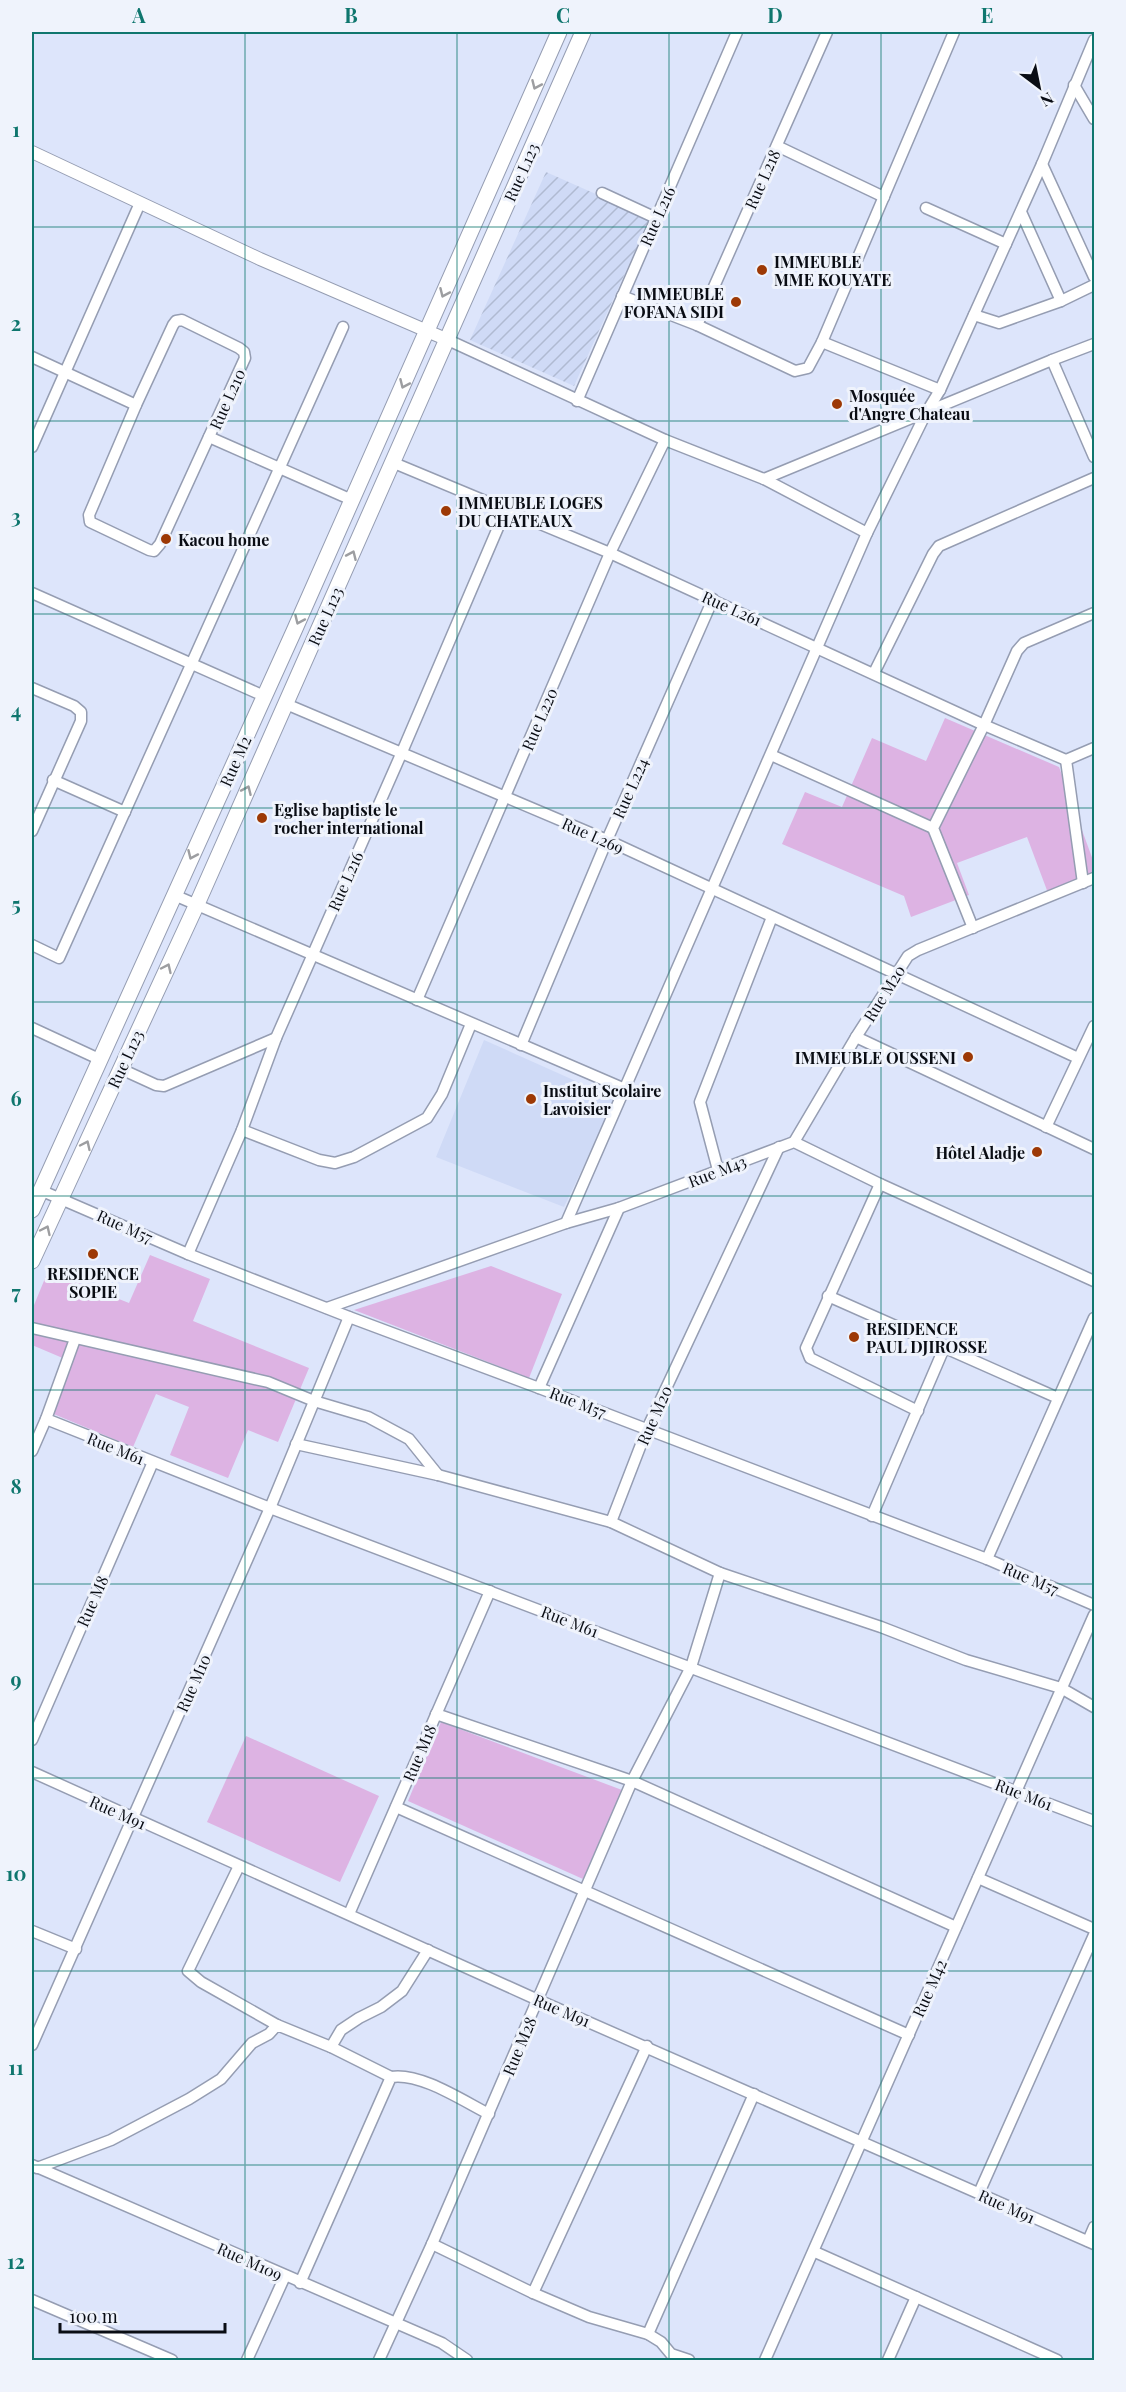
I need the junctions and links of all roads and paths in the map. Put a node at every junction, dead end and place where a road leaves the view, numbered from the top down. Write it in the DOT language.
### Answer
graph roads {
  1 [pos="559,32"];
  2 [pos="584,32"];
  3 [pos="738,32"];
  4 [pos="827,32"];
  5 [pos="954,32"];
  6 [pos="1095,40"];
  7 [pos="1074,85"];
  8 [pos="1095,119"];
  9 [pos="777,146"];
  10 [pos="32,152"];
  11 [pos="1042,164"];
  12 [pos="602,193"];
  13 [pos="884,197"];
  14 [pos="140,203"];
  15 [pos="926,208"];
  16 [pos="1021,212"];
  17 [pos="656,218"];
  18 [pos="1006,244"];
  19 [pos="1095,277"];
  20 [pos="1095,285"];
  21 [pos="622,296"];
  22 [pos="1061,301"];
  23 [pos="974,315"];
  24 [pos="697,325"];
  25 [pos="343,327"];
  26 [pos="427,330"];
  27 [pos="448,340"];
  28 [pos="822,342"];
  29 [pos="1095,344"];
  30 [pos="32,357"];
  31 [pos="1052,360"];
  32 [pos="65,373"];
  33 [pos="940,390"];
  34 [pos="577,401"];
  35 [pos="136,405"];
  36 [pos="926,413"];
  37 [pos="209,437"];
  38 [pos="665,440"];
  39 [pos="32,447"];
  40 [pos="1095,458"];
  41 [pos="394,463"];
  42 [pos="280,468"];
  43 [pos="1095,478"];
  44 [pos="764,479"];
  45 [pos="352,500"];
  46 [pos="506,509"];
  47 [pos="867,533"];
  48 [pos="610,553"];
  49 [pos="32,593"];
  50 [pos="714,599"];
  51 [pos="1095,613"];
  52 [pos="817,646"];
  53 [pos="190,665"];
  54 [pos="874,673"];
  55 [pos="32,688"];
  56 [pos="264,696"];
  57 [pos="286,704"];
  58 [pos="984,725"];
  59 [pos="1095,747"];
  60 [pos="402,752"];
  61 [pos="771,756"];
  62 [pos="1066,760"];
  63 [pos="53,780"];
  64 [pos="506,797"];
  65 [pos="125,812"];
  66 [pos="933,828"];
  67 [pos="32,831"];
  68 [pos="607,840"];
  69 [pos="1095,878"];
  70 [pos="1083,882"];
  71 [pos="712,889"];
  72 [pos="174,895"];
  73 [pos="196,904"];
  74 [pos="772,918"];
  75 [pos="973,928"];
  76 [pos="32,945"];
  77 [pos="312,954"];
  78 [pos="896,974"];
  79 [pos="417,1000"];
  80 [pos="471,1024"];
  81 [pos="1095,1026"];
  82 [pos="32,1028"];
  83 [pos="856,1037"];
  84 [pos="276,1038"];
  85 [pos="520,1045"];
  86 [pos="99,1059"];
  87 [pos="1078,1059"];
  88 [pos="121,1069"];
  89 [pos="625,1089"];
  90 [pos="1046,1127"];
  91 [pos="242,1130"];
  92 [pos="794,1142"];
  93 [pos="779,1148"];
  94 [pos="1095,1149"];
  95 [pos="718,1170"];
  96 [pos="880,1184"];
  97 [pos="40,1190"];
  98 [pos="61,1198"];
  99 [pos="619,1208"];
  100 [pos="32,1210"];
  101 [pos="566,1223"];
  102 [pos="188,1254"];
  103 [pos="32,1261"];
  104 [pos="1095,1281"];
  105 [pos="828,1296"];
  106 [pos="327,1308"];
  107 [pos="349,1317"];
  108 [pos="1095,1318"];
  109 [pos="32,1328"];
  110 [pos="75,1339"];
  111 [pos="945,1346"];
  112 [pos="539,1388"];
  113 [pos="1058,1398"];
  114 [pos="314,1401"];
  115 [pos="918,1411"];
  116 [pos="46,1419"];
  117 [pos="647,1429"];
  118 [pos="296,1444"];
  119 [pos="32,1451"];
  120 [pos="153,1462"];
  121 [pos="438,1475"];
  122 [pos="270,1508"];
  123 [pos="872,1516"];
  124 [pos="611,1522"];
  125 [pos="987,1559"];
  126 [pos="720,1572"];
  127 [pos="489,1591"];
  128 [pos="1095,1605"];
  129 [pos="1095,1615"];
  130 [pos="691,1667"];
  131 [pos="1061,1688"];
  132 [pos="1095,1707"];
  133 [pos="436,1714"];
  134 [pos="32,1740"];
  135 [pos="32,1772"];
  136 [pos="632,1781"];
  137 [pos="1017,1791"];
  138 [pos="396,1807"];
  139 [pos="133,1819"];
  140 [pos="1095,1821"];
  141 [pos="239,1866"];
  142 [pos="978,1878"];
  143 [pos="585,1890"];
  144 [pos="349,1914"];
  145 [pos="957,1926"];
  146 [pos="1095,1929"];
  147 [pos="32,1931"];
  148 [pos="1095,1935"];
  149 [pos="76,1949"];
  150 [pos="428,1950"];
  151 [pos="538,2000"];
  152 [pos="277,2025"];
  153 [pos="909,2035"];
  154 [pos="32,2046"];
  155 [pos="647,2046"];
  156 [pos="331,2047"];
  157 [pos="391,2077"];
  158 [pos="754,2094"];
  159 [pos="489,2114"];
  160 [pos="861,2141"];
  161 [pos="34,2167"];
  162 [pos="979,2193"];
  163 [pos="1095,2227"];
  164 [pos="1091,2242"];
  165 [pos="432,2244"];
  166 [pos="815,2252"];
  167 [pos="285,2276"];
  168 [pos="300,2283"];
  169 [pos="533,2293"];
  170 [pos="916,2297"];
  171 [pos="32,2300"];
  172 [pos="395,2324"];
  173 [pos="648,2334"];
  174 [pos="689,2360"];
  175 [pos="766,2360"];
  176 [pos="172,2361"];
  177 [pos="247,2361"];
  178 [pos="379,2361"];
  179 [pos="467,2361"];
  180 [pos="888,2361"];
  181 [pos="1057,2361"];
  1 -- 26 [label="main road, Rue L123, one-way"];
  2 -- 27 [label="main road, Rue L123"];
  3 -- 17 [label="street, Rue L216"];
  4 -- 9 [label="street, Rue L218"];
  5 -- 13 [label="street"];
  6 -- 7 [label="street"];
  7 -- 8 [label="street"];
  7 -- 11 [label="street"];
  9 -- 13 [label="street"];
  9 -- 24 [label="street, Rue L218"];
  10 -- 14 [label="street"];
  11 -- 16 [label="street"];
  11 -- 19 [label="street"];
  12 -- 17 [label="street"];
  13 -- 28 [label="street"];
  14 -- 26 [label="street"];
  14 -- 32 [label="street"];
  15 -- 18 [label="street"];
  16 -- 18 [label="street"];
  16 -- 22 [label="street"];
  17 -- 21 [label="street, Rue L216"];
  18 -- 23 [label="street"];
  20 -- 22 [label="street"];
  21 -- 24 [label="street"];
  21 -- 34 [label="street, Rue L216"];
  22 -- 23 [label="street"];
  23 -- 33 [label="street"];
  24 -- 28 [label="street"];
  25 -- 42 [label="street"];
  26 -- 27 [label="street"];
  26 -- 45 [label="main road, Rue M2, one-way"];
  27 -- 34 [label="street"];
  27 -- 41 [label="main road, Rue L123"];
  28 -- 33 [label="street"];
  29 -- 31 [label="street"];
  30 -- 32 [label="street"];
  31 -- 36 [label="street"];
  31 -- 40 [label="street"];
  32 -- 35 [label="street"];
  32 -- 39 [label="street"];
  33 -- 36 [label="street"];
  34 -- 38 [label="street"];
  35 -- 37 [label="street, Rue L210"];
  35 -- 37 [label="street, Rue L210"];
  36 -- 44 [label="street"];
  36 -- 47 [label="street"];
  37 -- 42 [label="street"];
  38 -- 44 [label="street"];
  38 -- 48 [label="street, Rue L220"];
  41 -- 46 [label="street, Rue L261"];
  57 -- 41 [label="main road, Rue L123, one-way"];
  42 -- 45 [label="street"];
  42 -- 53 [label="street"];
  43 -- 54 [label="street"];
  44 -- 47 [label="street"];
  45 -- 56 [label="main road, Rue M2, one-way"];
  46 -- 48 [label="street, Rue L261"];
  46 -- 60 [label="street, Rue L216"];
  47 -- 52 [label="street"];
  48 -- 50 [label="street, Rue L261"];
  48 -- 64 [label="street, Rue L220"];
  49 -- 53 [label="street"];
  50 -- 52 [label="street, Rue L261"];
  50 -- 68 [label="street, Rue L224"];
  51 -- 58 [label="street"];
  52 -- 54 [label="street, Rue L261"];
  52 -- 61 [label="street"];
  53 -- 56 [label="street"];
  53 -- 65 [label="street"];
  54 -- 58 [label="street, Rue L261"];
  55 -- 63 [label="street"];
  56 -- 72 [label="main road, Rue M2, one-way"];
  57 -- 60 [label="street, Rue L269"];
  73 -- 57 [label="main road, Rue L123, one-way"];
  58 -- 62 [label="street, Rue L261"];
  58 -- 66 [label="street"];
  59 -- 62 [label="street"];
  60 -- 64 [label="street, Rue L269"];
  60 -- 77 [label="street, Rue L216"];
  61 -- 66 [label="street"];
  61 -- 71 [label="street"];
  62 -- 70 [label="street"];
  63 -- 65 [label="street"];
  63 -- 67 [label="street"];
  64 -- 68 [label="street, Rue L269"];
  64 -- 79 [label="street, Rue L220"];
  65 -- 76 [label="street"];
  66 -- 75 [label="street"];
  68 -- 71 [label="street, Rue L269"];
  68 -- 85 [label="street, Rue L224"];
  69 -- 70 [label="street, Rue M20"];
  70 -- 75 [label="street, Rue M20"];
  71 -- 74 [label="street, Rue L269"];
  71 -- 89 [label="street"];
  72 -- 73 [label="street"];
  72 -- 86 [label="main road, Rue M2"];
  73 -- 77 [label="street"];
  88 -- 73 [label="main road, Rue L123, one-way"];
  74 -- 78 [label="street, Rue L269"];
  74 -- 95 [label="street"];
  75 -- 78 [label="street, Rue M20"];
  77 -- 79 [label="street"];
  77 -- 84 [label="street, Rue L216"];
  78 -- 83 [label="street, Rue M20"];
  78 -- 87 [label="street, Rue L269"];
  79 -- 80 [label="street"];
  80 -- 85 [label="street"];
  80 -- 91 [label="street"];
  81 -- 87 [label="street"];
  82 -- 86 [label="street"];
  83 -- 90 [label="street"];
  83 -- 92 [label="street, Rue M20"];
  84 -- 88 [label="street"];
  84 -- 91 [label="street, Rue L216"];
  85 -- 89 [label="street"];
  86 -- 97 [label="main road, Rue M2"];
  87 -- 90 [label="street"];
  98 -- 88 [label="main road, Rue L123, one-way"];
  89 -- 101 [label="street"];
  90 -- 94 [label="street"];
  91 -- 102 [label="street, Rue L216"];
  92 -- 93 [label="street, Rue M43"];
  92 -- 96 [label="street"];
  93 -- 95 [label="street, Rue M43"];
  93 -- 117 [label="street, Rue M20"];
  95 -- 99 [label="street, Rue M43"];
  96 -- 104 [label="street"];
  96 -- 105 [label="street"];
  97 -- 98 [label="street, Rue M57"];
  97 -- 100 [label="main road, Rue M2"];
  98 -- 102 [label="street, Rue M57"];
  103 -- 98 [label="main road, Rue L123, one-way"];
  99 -- 101 [label="street, Rue M43"];
  99 -- 112 [label="street"];
  101 -- 106 [label="street, Rue M43"];
  102 -- 106 [label="street, Rue M57"];
  105 -- 111 [label="street"];
  105 -- 115 [label="street"];
  106 -- 107 [label="street, Rue M57"];
  107 -- 112 [label="street, Rue M57"];
  107 -- 114 [label="street, Rue M10"];
  108 -- 113 [label="street"];
  109 -- 110 [label="street"];
  110 -- 114 [label="street"];
  110 -- 116 [label="street"];
  111 -- 113 [label="street"];
  111 -- 115 [label="street"];
  112 -- 117 [label="street, Rue M57"];
  113 -- 125 [label="street"];
  114 -- 118 [label="street, Rue M10"];
  114 -- 121 [label="street"];
  115 -- 123 [label="street"];
  116 -- 119 [label="street"];
  116 -- 120 [label="street, Rue M61"];
  117 -- 123 [label="street, Rue M57"];
  117 -- 124 [label="street, Rue M20"];
  118 -- 121 [label="street"];
  118 -- 122 [label="street, Rue M10"];
  120 -- 122 [label="street, Rue M61"];
  120 -- 134 [label="street, Rue M8"];
  121 -- 124 [label="street"];
  122 -- 127 [label="street, Rue M61"];
  122 -- 139 [label="street, Rue M10"];
  123 -- 125 [label="street, Rue M57"];
  124 -- 126 [label="street"];
  125 -- 128 [label="street, Rue M57"];
  126 -- 130 [label="street, Rue M28"];
  126 -- 131 [label="street"];
  127 -- 130 [label="street, Rue M61"];
  127 -- 133 [label="street, Rue M18"];
  129 -- 131 [label="street, Rue M42"];
  130 -- 136 [label="street, Rue M28"];
  130 -- 137 [label="street, Rue M61"];
  131 -- 132 [label="street"];
  131 -- 137 [label="street, Rue M42"];
  133 -- 136 [label="street"];
  133 -- 138 [label="street, Rue M18"];
  135 -- 139 [label="street, Rue M91"];
  136 -- 143 [label="street, Rue M28"];
  136 -- 145 [label="street"];
  137 -- 140 [label="street, Rue M61"];
  137 -- 142 [label="street, Rue M42"];
  138 -- 143 [label="street"];
  138 -- 144 [label="street, Rue M18"];
  139 -- 141 [label="street, Rue M91"];
  139 -- 149 [label="street, Rue M10"];
  141 -- 144 [label="street, Rue M91"];
  141 -- 152 [label="street"];
  142 -- 145 [label="street, Rue M42"];
  142 -- 146 [label="street"];
  143 -- 151 [label="street, Rue M28"];
  143 -- 153 [label="street"];
  144 -- 150 [label="street, Rue M91"];
  145 -- 153 [label="street, Rue M42"];
  147 -- 149 [label="street"];
  148 -- 162 [label="street"];
  149 -- 154 [label="street, Rue M10"];
  150 -- 151 [label="street, Rue M91"];
  150 -- 156 [label="street"];
  151 -- 155 [label="street, Rue M91"];
  151 -- 159 [label="street, Rue M28"];
  152 -- 156 [label="street"];
  152 -- 161 [label="street"];
  153 -- 160 [label="street, Rue M42"];
  155 -- 158 [label="street, Rue M91"];
  155 -- 169 [label="street"];
  156 -- 157 [label="street"];
  157 -- 159 [label="street"];
  157 -- 168 [label="street"];
  158 -- 160 [label="street, Rue M91"];
  158 -- 173 [label="street"];
  159 -- 165 [label="street, Rue M28"];
  160 -- 162 [label="street, Rue M91"];
  160 -- 166 [label="street, Rue M42"];
  161 -- 167 [label="street, Rue M109"];
  162 -- 164 [label="street, Rue M91"];
  163 -- 164 [label="street"];
  165 -- 169 [label="street"];
  165 -- 172 [label="street, Rue M28"];
  166 -- 170 [label="street"];
  166 -- 175 [label="street, Rue M42"];
  167 -- 168 [label="street, Rue M109"];
  167 -- 177 [label="street"];
  168 -- 172 [label="street, Rue M109"];
  169 -- 173 [label="street"];
  170 -- 180 [label="street"];
  170 -- 181 [label="street"];
  171 -- 176 [label="street"];
  172 -- 178 [label="street, Rue M28"];
  172 -- 179 [label="street, Rue M109"];
  173 -- 174 [label="street"];
}
